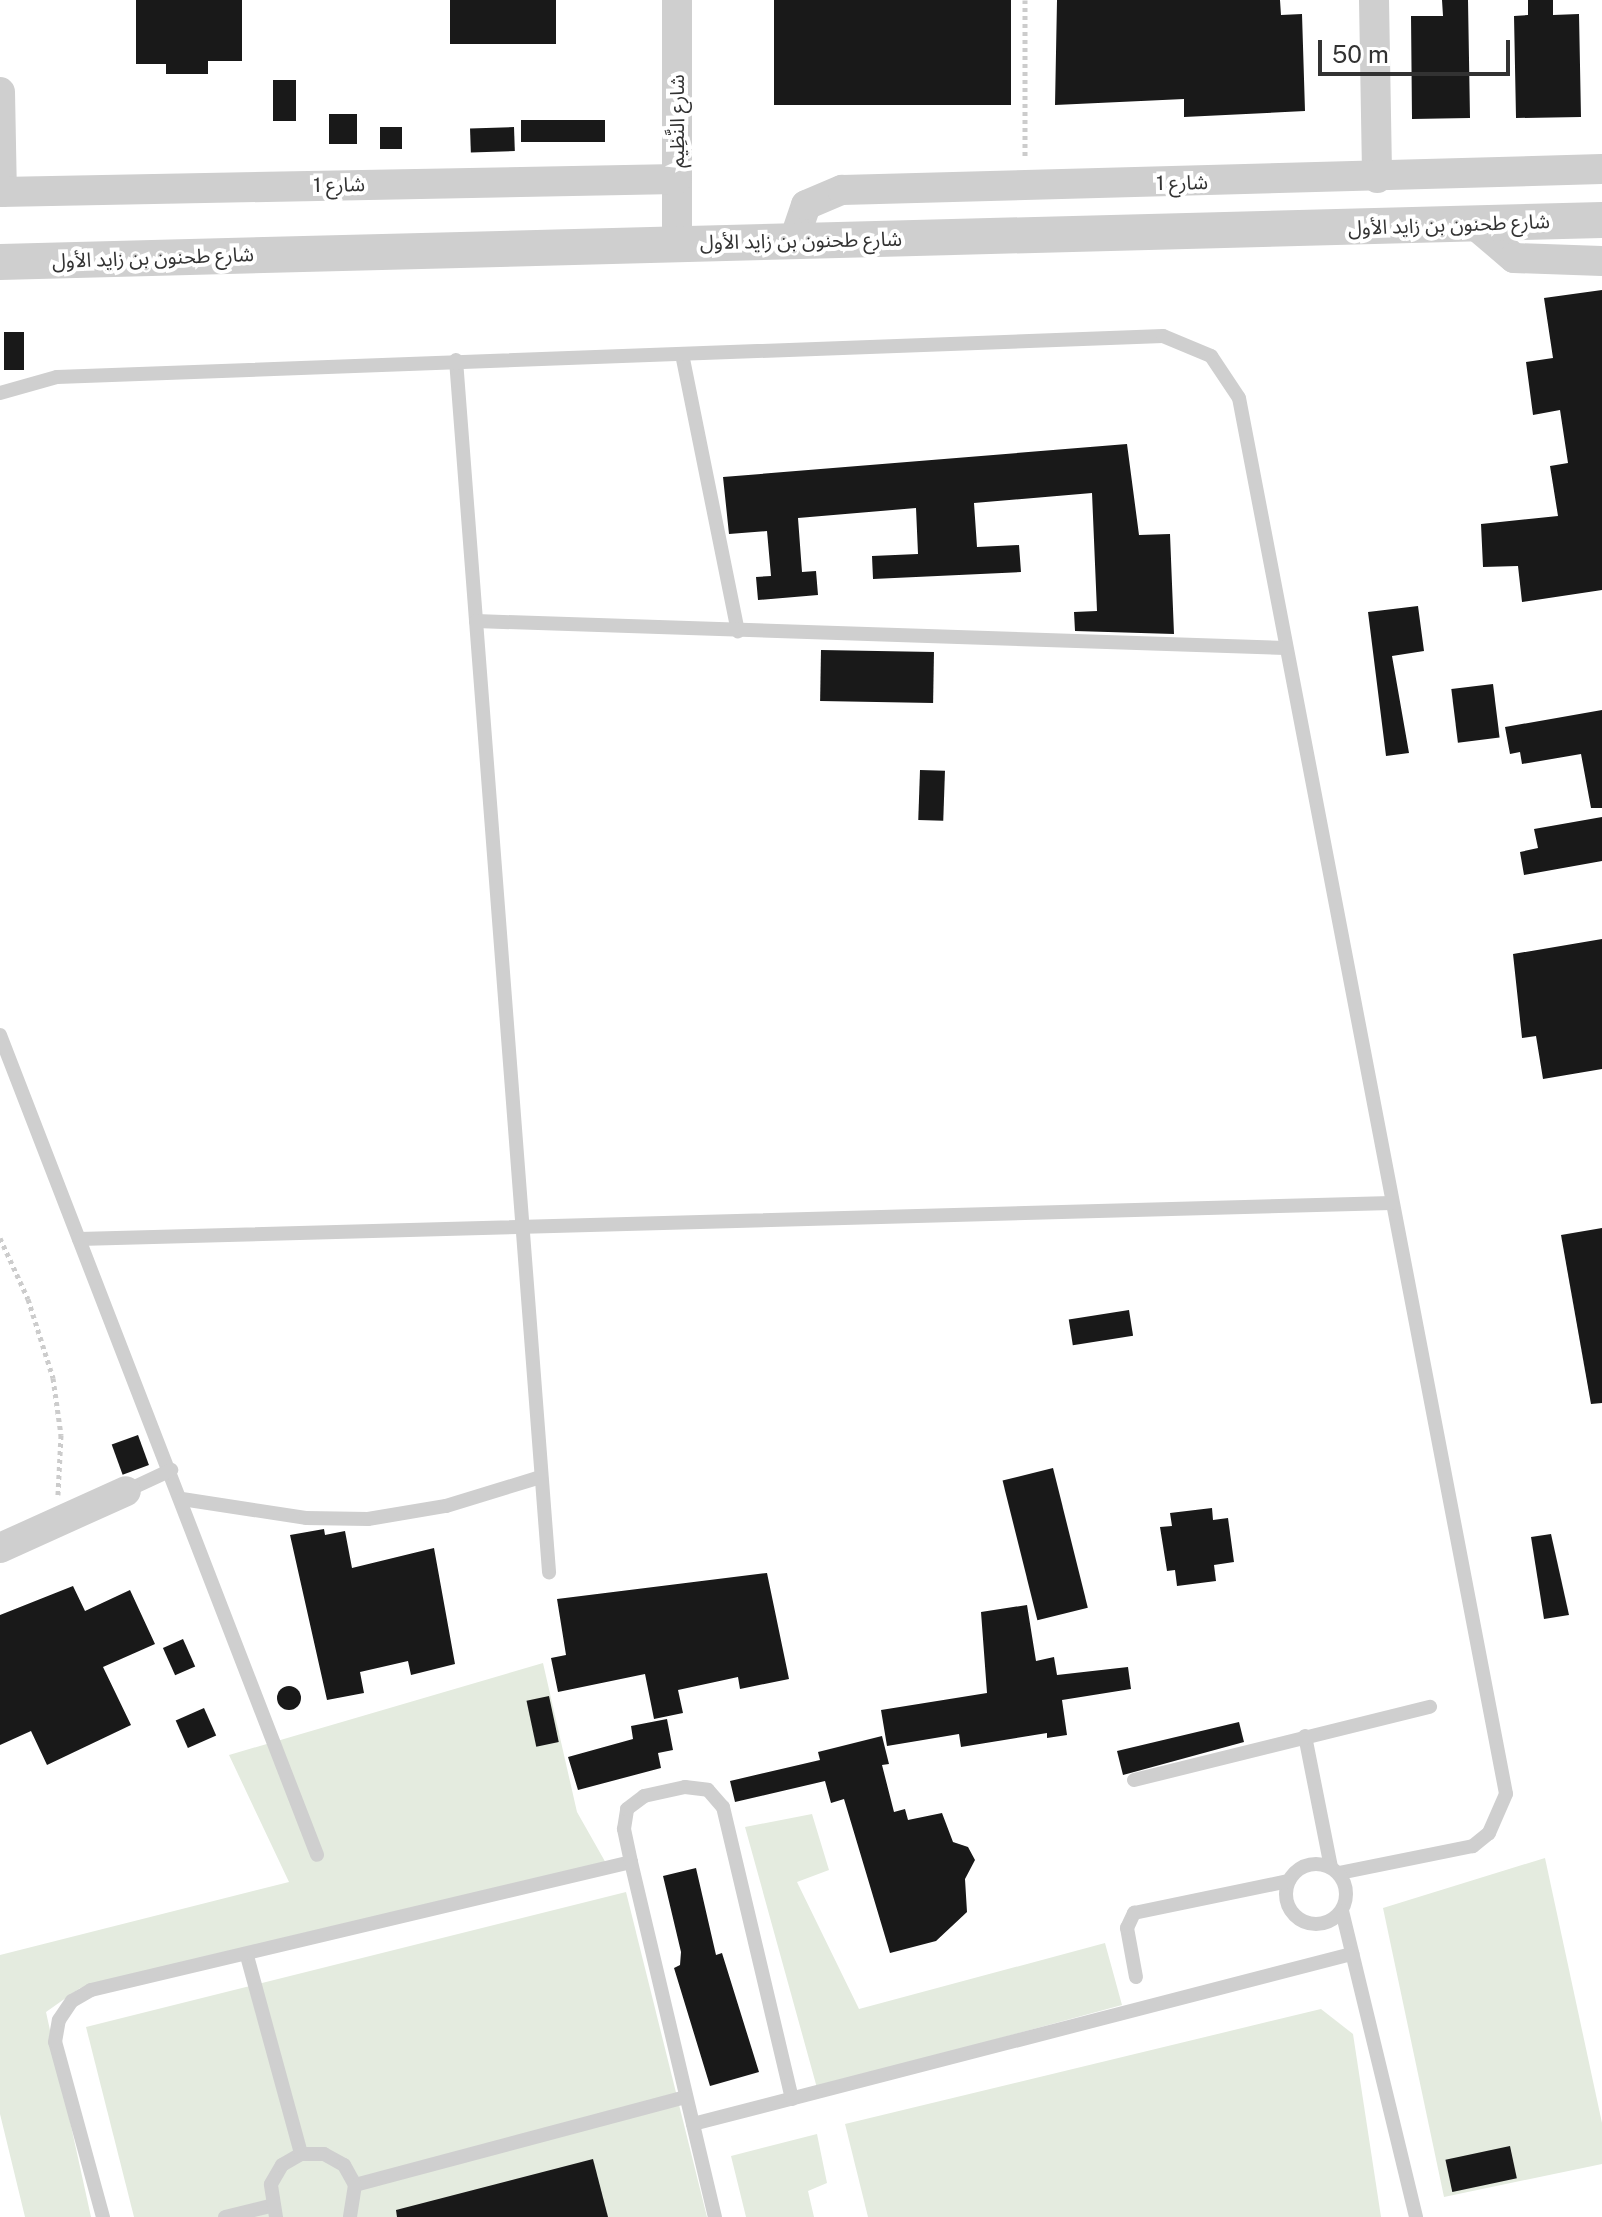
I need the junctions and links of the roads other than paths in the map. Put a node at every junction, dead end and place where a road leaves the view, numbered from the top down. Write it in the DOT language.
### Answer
graph roads {
  1 [pos="677,0"];
  2 [pos="1374,0"];
  3 [pos="0,92"];
  4 [pos="1602,169"];
  5 [pos="1377,178"];
  6 [pos="677,179"];
  7 [pos="1,192"];
  8 [pos="1602,220"];
  9 [pos="1474,224"];
  10 [pos="677,242"];
  11 [pos="793,243"];
  12 [pos="1602,261"];
  13 [pos="0,262"];
  14 [pos="682,354"];
  15 [pos="456,360"];
  16 [pos="0,393"];
  17 [pos="476,621"];
  18 [pos="738,631"];
  19 [pos="1285,648"];
  20 [pos="0,1035"];
  21 [pos="1392,1203"];
  22 [pos="519,1227"];
  23 [pos="79,1239"];
  24 [pos="171,1470"];
  25 [pos="541,1477"];
  26 [pos="126,1491"];
  27 [pos="182,1499"];
  28 [pos="0,1548"];
  29 [pos="549,1572"];
  30 [pos="1430,1707"];
  31 [pos="1305,1736"];
  32 [pos="1134,1780"];
  33 [pos="317,1855"];
  34 [pos="631,1862"];
  35 [pos="1335,1870"];
  36 [pos="1289,1881"];
  37 [pos="1342,1911"];
  38 [pos="1352,1954"];
  39 [pos="247,1956"];
  40 [pos="1136,1977"];
  41 [pos="685,2097"];
  42 [pos="792,2099"];
  43 [pos="693,2124"];
  44 [pos="301,2154"];
  45 [pos="355,2185"];
  46 [pos="273,2211"];
  47 [pos="103,2217"];
  48 [pos="225,2217"];
  49 [pos="350,2217"];
  50 [pos="715,2217"];
  51 [pos="1416,2217"];
  1 -- 6 [label="street, شارع النَّظِيم"];
  2 -- 5 [label="street"];
  3 -- 7 [label="street"];
  4 -- 5 [label="street, شارع 1"];
  5 -- 11 [label="street, شارع 1"];
  6 -- 7 [label="street, شارع 1"];
  6 -- 10 [label="street, شارع النَّظِيم"];
  8 -- 9 [label="street, شارع طحنون بن زايد الأول"];
  9 -- 11 [label="street, شارع طحنون بن زايد الأول"];
  9 -- 12 [label="street"];
  10 -- 11 [label="street, شارع طحنون بن زايد الأول"];
  10 -- 13 [label="street, شارع طحنون بن زايد الأول"];
  14 -- 15 [label="lane"];
  14 -- 18 [label="lane"];
  14 -- 19 [label="lane"];
  15 -- 16 [label="lane"];
  15 -- 17 [label="lane"];
  17 -- 18 [label="lane"];
  17 -- 22 [label="lane"];
  18 -- 19 [label="lane"];
  19 -- 21 [label="lane"];
  20 -- 23 [label="lane"];
  21 -- 22 [label="lane"];
  21 -- 35 [label="lane"];
  22 -- 23 [label="lane"];
  22 -- 25 [label="lane"];
  23 -- 24 [label="lane"];
  24 -- 26 [label="lane"];
  24 -- 27 [label="lane"];
  25 -- 27 [label="lane"];
  25 -- 29 [label="lane"];
  26 -- 28 [label="street"];
  27 -- 33 [label="lane"];
  30 -- 31 [label="lane"];
  31 -- 32 [label="lane"];
  31 -- 35 [label="lane"];
  34 -- 39 [label="lane"];
  34 -- 41 [label="lane"];
  34 -- 42 [label="lane"];
  35 -- 36 [label="lane"];
  35 -- 37 [label="lane"];
  36 -- 37 [label="lane"];
  36 -- 40 [label="lane"];
  37 -- 38 [label="lane"];
  38 -- 42 [label="lane"];
  38 -- 51 [label="lane"];
  39 -- 44 [label="lane"];
  39 -- 47 [label="lane"];
  41 -- 43 [label="lane"];
  41 -- 45 [label="lane"];
  42 -- 43 [label="lane"];
  43 -- 50 [label="lane"];
  44 -- 45 [label="lane"];
  44 -- 46 [label="lane"];
  45 -- 49 [label="lane"];
  46 -- 48 [label="lane"];
}
